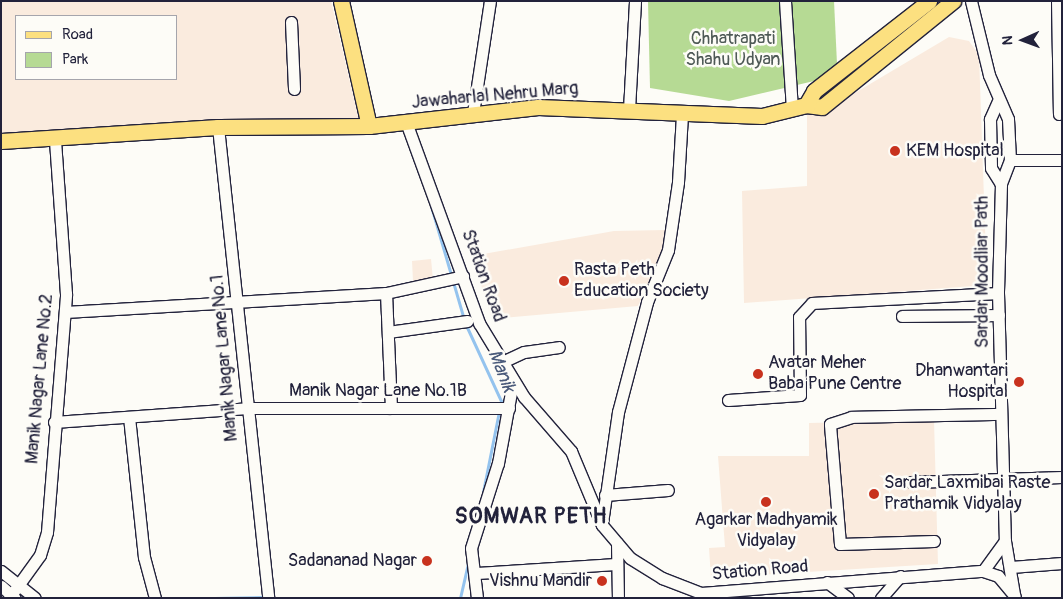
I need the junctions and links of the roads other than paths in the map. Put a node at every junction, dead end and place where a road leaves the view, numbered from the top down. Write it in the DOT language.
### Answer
graph roads {
  1 [pos="341,1"];
  2 [pos="490,1"];
  3 [pos="634,1"];
  4 [pos="785,1"];
  5 [pos="928,1"];
  6 [pos="953,1"];
  7 [pos="971,1"];
  8 [pos="1057,1"];
  9 [pos="291,22"];
  10 [pos="294,89"];
  11 [pos="630,100"];
  12 [pos="998,101"];
  13 [pos="799,107"];
  14 [pos="473,113"];
  15 [pos="682,114"];
  16 [pos="1059,114"];
  17 [pos="406,122"];
  18 [pos="369,126"];
  19 [pos="218,127"];
  20 [pos="56,139"];
  21 [pos="1,141"];
  22 [pos="1010,160"];
  23 [pos="1062,160"];
  24 [pos="1001,184"];
  25 [pos="455,278"];
  26 [pos="386,293"];
  27 [pos="998,293"];
  28 [pos="238,300"];
  29 [pos="65,312"];
  30 [pos="999,315"];
  31 [pos="902,316"];
  32 [pos="465,321"];
  33 [pos="388,332"];
  34 [pos="559,347"];
  35 [pos="500,363"];
  36 [pos="513,381"];
  37 [pos="728,400"];
  38 [pos="247,408"];
  39 [pos="391,408"];
  40 [pos="502,408"];
  41 [pos="1000,414"];
  42 [pos="130,417"];
  43 [pos="54,422"];
  44 [pos="1062,478"];
  45 [pos="1002,480"];
  46 [pos="910,482"];
  47 [pos="668,490"];
  48 [pos="605,494"];
  49 [pos="602,525"];
  50 [pos="934,541"];
  51 [pos="1005,541"];
  52 [pos="617,543"];
  53 [pos="1062,563"];
  54 [pos="616,564"];
  55 [pos="1011,567"];
  56 [pos="1,571"];
  57 [pos="983,571"];
  58 [pos="477,573"];
  59 [pos="900,576"];
  60 [pos="828,582"];
  61 [pos="1,586"];
  62 [pos="268,591"];
  63 [pos="13,594"];
  64 [pos="1015,597"];
  65 [pos="35,598"];
  66 [pos="155,598"];
  67 [pos="477,598"];
  68 [pos="618,598"];
  69 [pos="848,598"];
  70 [pos="881,598"];
  1 -- 18 [label="main road"];
  2 -- 14 [label="street"];
  3 -- 11 [label="street"];
  4 -- 13 [label="street"];
  5 -- 13 [label="main road"];
  6 -- 13 [label="main road, Jawaharlal Nehru Marg"];
  7 -- 12 [label="street, Sardar Moodliar Path"];
  8 -- 16 [label="street"];
  9 -- 10 [label="street"];
  11 -- 14 [label="main road, Jawaharlal Nehru Marg"];
  11 -- 15 [label="main road, Jawaharlal Nehru Marg"];
  12 -- 22 [label="street, Sardar Moodliar Path"];
  12 -- 24 [label="street, Sardar Moodliar Path"];
  13 -- 15 [label="main road, Jawaharlal Nehru Marg"];
  14 -- 17 [label="main road, Jawaharlal Nehru Marg"];
  15 -- 48 [label="street"];
  17 -- 18 [label="main road, Jawaharlal Nehru Marg"];
  17 -- 25 [label="street, Station Road"];
  18 -- 19 [label="main road, Jawaharlal Nehru Marg"];
  19 -- 20 [label="main road, Jawaharlal Nehru Marg"];
  19 -- 28 [label="street, Manik Nagar Lane No.1"];
  20 -- 21 [label="main road, Jawaharlal Nehru Marg"];
  20 -- 29 [label="street, Manik Nagar Lane No.2"];
  22 -- 23 [label="street"];
  22 -- 24 [label="street, Sardar Moodliar Path"];
  24 -- 27 [label="street, Sardar Moodliar Path"];
  25 -- 26 [label="street"];
  25 -- 35 [label="street, Station Road"];
  26 -- 28 [label="street"];
  26 -- 33 [label="street"];
  27 -- 30 [label="street, Sardar Moodliar Path"];
  27 -- 37 [label="street"];
  28 -- 29 [label="street"];
  28 -- 38 [label="street, Manik Nagar Lane No.1"];
  29 -- 43 [label="street, Manik Nagar Lane No.2"];
  30 -- 31 [label="street"];
  30 -- 41 [label="street, Sardar Moodliar Path"];
  32 -- 33 [label="street"];
  33 -- 39 [label="street"];
  34 -- 35 [label="street"];
  35 -- 36 [label="street, Station Road"];
  36 -- 40 [label="street"];
  36 -- 49 [label="street, Station Road"];
  38 -- 39 [label="street, Manik Nagar Lane No.1B"];
  38 -- 42 [label="street, Manik Nagar Lane No.1B"];
  38 -- 62 [label="street, Manik Nagar Lane No.1"];
  39 -- 40 [label="street, Manik Nagar Lane No.1B"];
  40 -- 58 [label="street"];
  41 -- 45 [label="street, Sardar Moodliar Path"];
  41 -- 50 [label="street"];
  42 -- 43 [label="street, Manik Nagar Lane No.1B"];
  42 -- 66 [label="street"];
  43 -- 63 [label="street, Manik Nagar Lane No.2"];
  44 -- 45 [label="street"];
  45 -- 46 [label="street"];
  45 -- 51 [label="street, Sardar Moodliar Path"];
  47 -- 48 [label="street"];
  48 -- 49 [label="street"];
  49 -- 52 [label="street, Station Road"];
  51 -- 55 [label="street, Sardar Moodliar Path"];
  51 -- 57 [label="street"];
  52 -- 54 [label="street"];
  52 -- 60 [label="street, Station Road"];
  53 -- 55 [label="street"];
  54 -- 58 [label="street"];
  54 -- 68 [label="street"];
  55 -- 64 [label="street, Sardar Moodliar Path"];
  56 -- 63 [label="street"];
  57 -- 59 [label="street, Station Road"];
  57 -- 64 [label="street"];
  58 -- 67 [label="street"];
  59 -- 60 [label="street, Station Road"];
  59 -- 70 [label="street"];
  60 -- 69 [label="street"];
  61 -- 63 [label="street"];
  63 -- 65 [label="street"];
}
